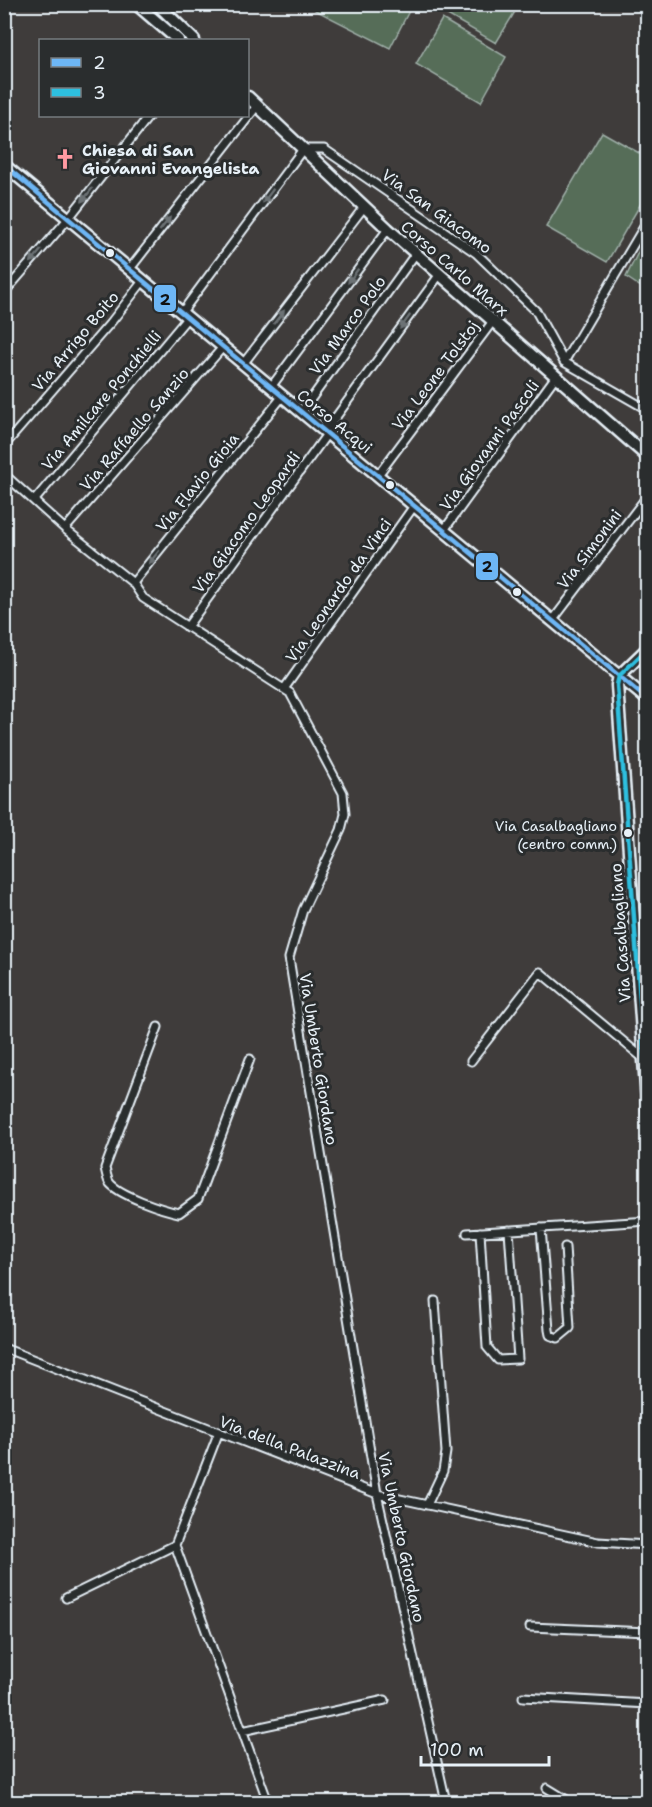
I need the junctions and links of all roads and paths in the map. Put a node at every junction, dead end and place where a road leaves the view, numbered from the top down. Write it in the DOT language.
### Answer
graph roads {
  1 [pos="156,4"];
  2 [pos="142,7"];
  3 [pos="177,39"];
  4 [pos="193,39"];
  5 [pos="249,99"];
  6 [pos="257,106"];
  7 [pos="249,116"];
  8 [pos="148,117"];
  9 [pos="248,117"];
  10 [pos="303,149"];
  11 [pos="7,171"];
  12 [pos="364,207"];
  13 [pos="68,219"];
  14 [pos="648,220"];
  15 [pos="388,229"];
  16 [pos="416,254"];
  17 [pos="129,270"];
  18 [pos="440,274"];
  19 [pos="143,281"];
  20 [pos="4,293"];
  21 [pos="185,314"];
  22 [pos="493,321"];
  23 [pos="223,346"];
  24 [pos="564,362"];
  25 [pos="243,364"];
  26 [pos="556,376"];
  27 [pos="271,387"];
  28 [pos="282,397"];
  29 [pos="648,410"];
  30 [pos="301,413"];
  31 [pos="326,433"];
  32 [pos="4,446"];
  33 [pos="648,457"];
  34 [pos="4,474"];
  35 [pos="378,475"];
  36 [pos="648,495"];
  37 [pos="34,501"];
  38 [pos="414,506"];
  39 [pos="65,529"];
  40 [pos="444,530"];
  41 [pos="133,583"];
  42 [pos="553,620"];
  43 [pos="187,627"];
  44 [pos="648,648"];
  45 [pos="619,676"];
  46 [pos="284,689"];
  47 [pos="648,700"];
  48 [pos="648,967"];
  49 [pos="638,979"];
  50 [pos="158,1027"];
  51 [pos="250,1059"];
  52 [pos="645,1059"];
  53 [pos="471,1061"];
  54 [pos="648,1116"];
  55 [pos="648,1221"];
  56 [pos="541,1228"];
  57 [pos="509,1230"];
  58 [pos="480,1232"];
  59 [pos="467,1233"];
  60 [pos="565,1247"];
  61 [pos="435,1301"];
  62 [pos="5,1349"];
  63 [pos="218,1434"];
  64 [pos="377,1494"];
  65 [pos="427,1505"];
  66 [pos="175,1545"];
  67 [pos="648,1545"];
  68 [pos="66,1598"];
  69 [pos="530,1627"];
  70 [pos="648,1632"];
  71 [pos="523,1697"];
  72 [pos="385,1700"];
  73 [pos="648,1704"];
  74 [pos="242,1731"];
  75 [pos="547,1788"];
  76 [pos="268,1803"];
  77 [pos="446,1803"];
  78 [pos="570,1803"];
  1 -- 2 [label="street"];
  1 -- 4 [label="main road"];
  2 -- 3 [label="main road"];
  5 -- 6 [label="main road, Corso Carlo Marx"];
  7 -- 6 [label="street, one-way"];
  6 -- 10 [label="main road, Corso Carlo Marx"];
  8 -- 13 [label="street, one-way"];
  17 -- 9 [label="street, one-way"];
  10 -- 12 [label="main road, Corso Carlo Marx"];
  10 -- 21 [label="street, Via Amilcare Ponchielli, one-way"];
  10 -- 24 [label="street, Via San Giacomo"];
  11 -- 13 [label="main road, Corso Acqui"];
  12 -- 15 [label="main road, Corso Carlo Marx"];
  25 -- 12 [label="street, one-way"];
  13 -- 17 [label="main road, Corso Acqui"];
  13 -- 20 [label="street, one-way"];
  14 -- 24 [label="street"];
  15 -- 16 [label="main road, Corso Carlo Marx"];
  15 -- 27 [label="street, one-way"];
  16 -- 18 [label="main road, Corso Carlo Marx"];
  16 -- 30 [label="street, Via Marco Polo"];
  17 -- 19 [label="main road, Corso Acqui"];
  18 -- 22 [label="main road, Corso Carlo Marx"];
  18 -- 31 [label="street, Via Giacomo Leopardi, one-way"];
  19 -- 21 [label="main road, Corso Acqui"];
  19 -- 32 [label="street, Via Arrigo Boito"];
  21 -- 23 [label="main road, Corso Acqui"];
  21 -- 37 [label="street, Via Amilcare Ponchielli"];
  22 -- 26 [label="main road, Corso Carlo Marx"];
  22 -- 35 [label="street, Via Leone Tolstoj"];
  23 -- 25 [label="main road, Corso Acqui"];
  23 -- 39 [label="street, Via Raffaello Sanzio"];
  24 -- 29 [label="street"];
  25 -- 27 [label="main road, Corso Acqui"];
  26 -- 33 [label="main road, Corso Carlo Marx"];
  26 -- 40 [label="street, Via Giovanni Pascoli"];
  27 -- 28 [label="main road, Corso Acqui"];
  28 -- 30 [label="main road, Corso Acqui"];
  28 -- 41 [label="street, Via Flavio Gioia, one-way"];
  30 -- 31 [label="main road, Corso Acqui"];
  31 -- 35 [label="main road, Corso Acqui"];
  31 -- 43 [label="street, Via Giacomo Leopardi"];
  34 -- 37 [label="street, Via Umberto Giordano"];
  35 -- 38 [label="main road, Corso Acqui"];
  36 -- 42 [label="street, Via Simonini"];
  37 -- 39 [label="street, Via Umberto Giordano"];
  38 -- 40 [label="main road, Corso Acqui"];
  38 -- 46 [label="street, Via Leonardo da Vinci"];
  39 -- 41 [label="street, Via Umberto Giordano"];
  40 -- 42 [label="main road, Corso Acqui"];
  41 -- 43 [label="street, Via Umberto Giordano"];
  42 -- 45 [label="main road, Corso Acqui"];
  43 -- 46 [label="street, Via Umberto Giordano"];
  44 -- 45 [label="main road"];
  45 -- 47 [label="main road, Corso Acqui"];
  45 -- 49 [label="main road, Via Casalbagliano"];
  46 -- 64 [label="street, Via Umberto Giordano"];
  48 -- 49 [label="street"];
  49 -- 52 [label="main road, Via Casalbagliano"];
  50 -- 51 [label="street"];
  52 -- 53 [label="street"];
  52 -- 54 [label="main road, Via Casalbagliano"];
  55 -- 56 [label="street"];
  56 -- 57 [label="street"];
  56 -- 60 [label="street"];
  57 -- 58 [label="street"];
  57 -- 58 [label="street"];
  58 -- 59 [label="street"];
  61 -- 65 [label="street"];
  62 -- 63 [label="street, Via della Palazzina"];
  63 -- 64 [label="street, Via della Palazzina"];
  63 -- 66 [label="street"];
  64 -- 65 [label="street, Via della Palazzina"];
  64 -- 77 [label="street, Via Umberto Giordano"];
  65 -- 67 [label="street, Via della Palazzina"];
  66 -- 68 [label="street"];
  66 -- 74 [label="street"];
  69 -- 70 [label="street"];
  71 -- 73 [label="street"];
  72 -- 74 [label="street"];
  74 -- 76 [label="street"];
  75 -- 78 [label="street"];
}
